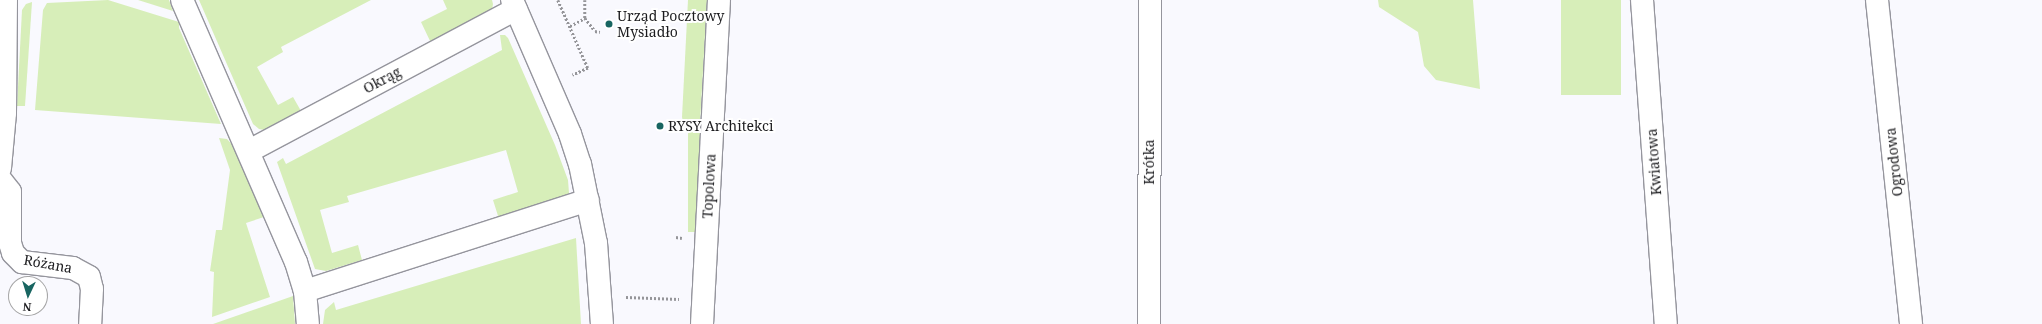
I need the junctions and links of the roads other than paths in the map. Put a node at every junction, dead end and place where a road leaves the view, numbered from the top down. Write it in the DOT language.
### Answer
graph roads {
  1 [pos="6,0"];
  2 [pos="182,0"];
  3 [pos="720,0"];
  4 [pos="1150,0"];
  5 [pos="1642,0"];
  6 [pos="1877,0"];
  7 [pos="514,4"];
  8 [pos="249,151"];
  9 [pos="0,168"];
  10 [pos="0,179"];
  11 [pos="588,200"];
  12 [pos="305,291"];
  13 [pos="90,324"];
  14 [pos="308,324"];
  15 [pos="602,324"];
  16 [pos="702,324"];
  17 [pos="1149,324"];
  18 [pos="1666,324"];
  19 [pos="1911,324"];
  1 -- 9 [label="street"];
  2 -- 8 [label="street"];
  3 -- 16 [label="street, Topolowa"];
  4 -- 17 [label="street, Krótka"];
  5 -- 18 [label="street, Kwiatowa"];
  6 -- 19 [label="street, Ogrodowa"];
  7 -- 8 [label="street, Okrąg"];
  7 -- 11 [label="street, Okrąg"];
  8 -- 12 [label="street"];
  10 -- 13 [label="street, Różana"];
  11 -- 12 [label="street"];
  11 -- 15 [label="street, Okrąg"];
  12 -- 14 [label="street"];
}
